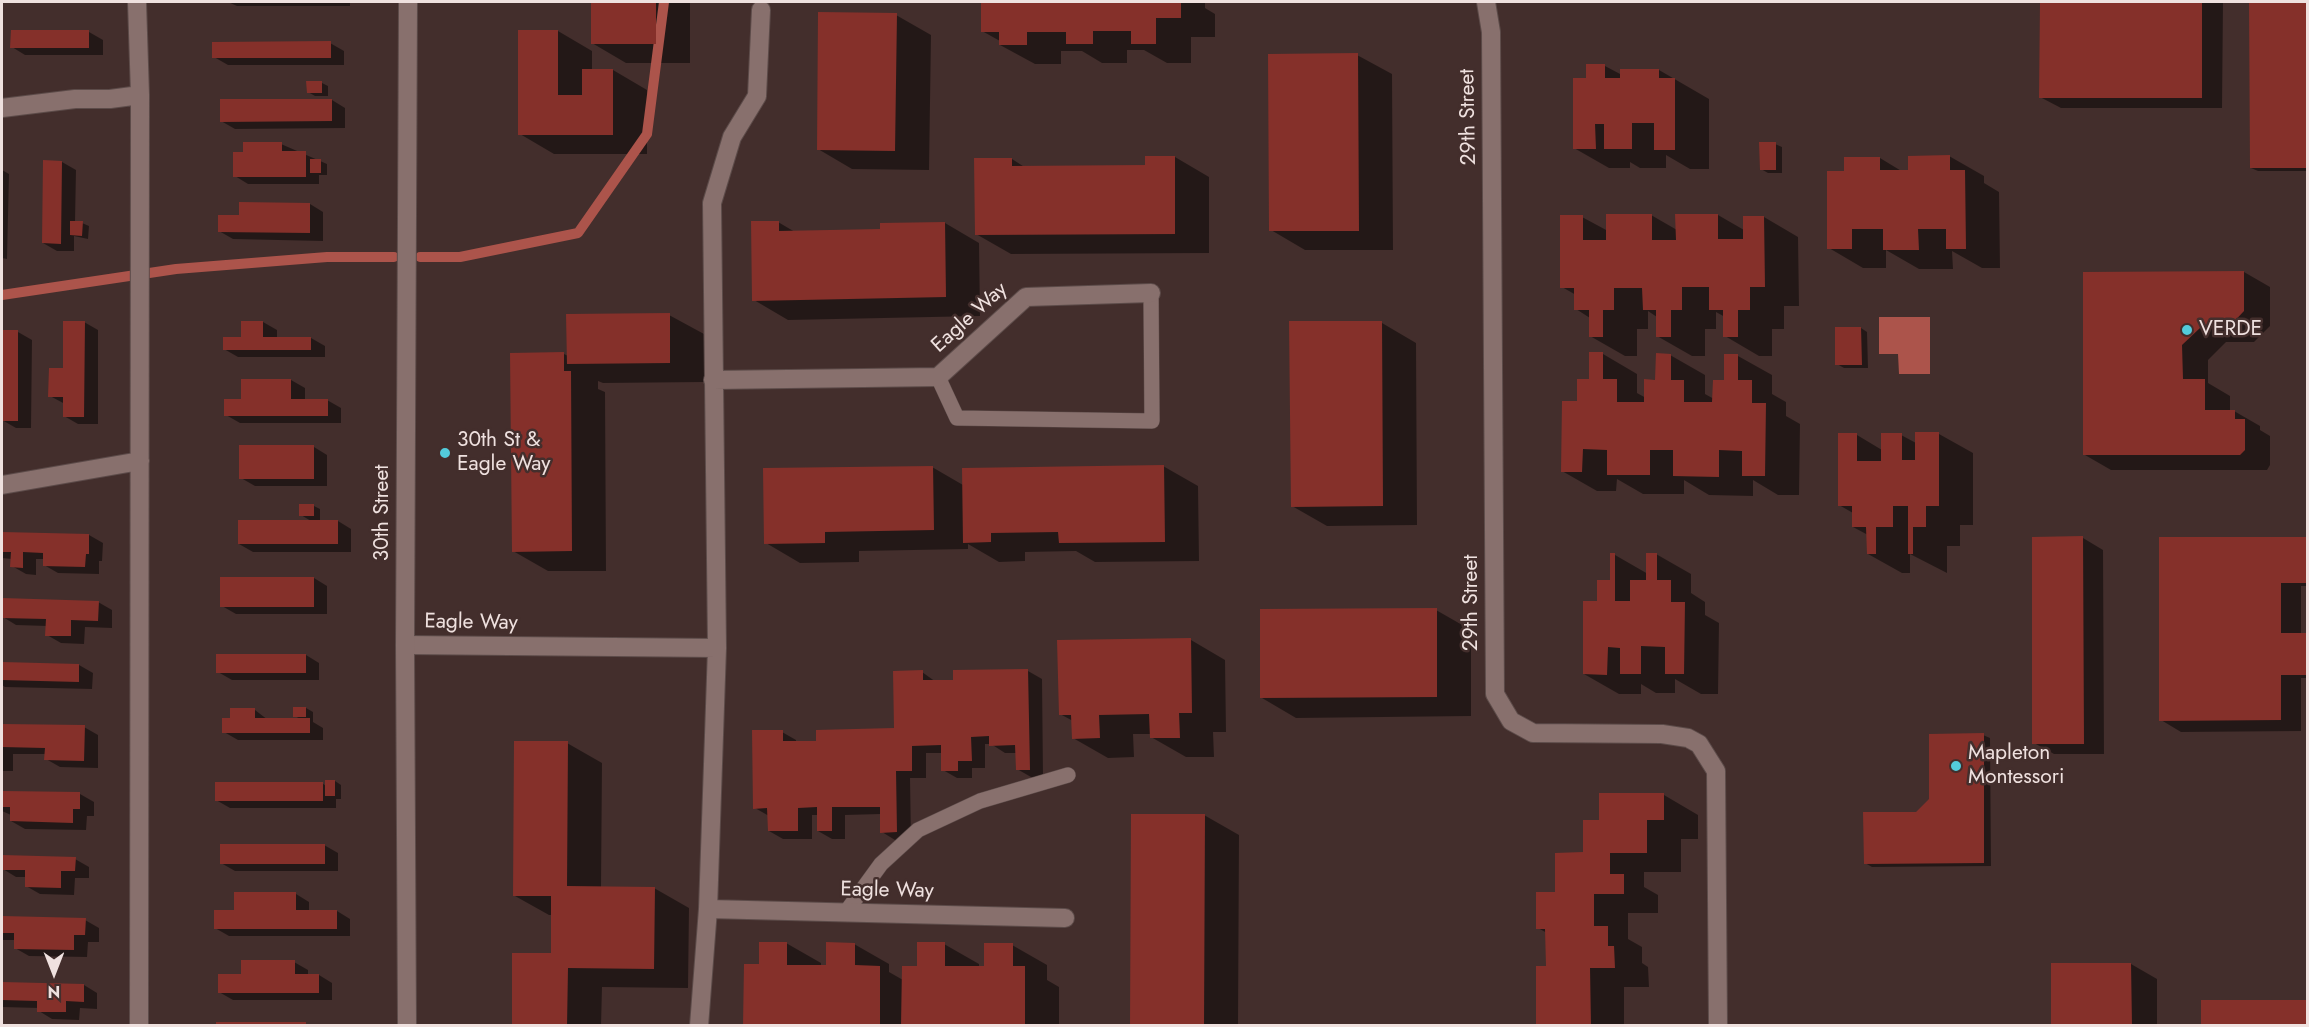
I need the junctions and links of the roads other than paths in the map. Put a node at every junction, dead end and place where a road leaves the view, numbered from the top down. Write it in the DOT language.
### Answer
graph roads {
  1 [pos="137,2"];
  2 [pos="408,2"];
  3 [pos="1486,2"];
  4 [pos="761,10"];
  5 [pos="140,95"];
  6 [pos="2,108"];
  7 [pos="1151,293"];
  8 [pos="938,377"];
  9 [pos="713,380"];
  10 [pos="140,461"];
  11 [pos="2,485"];
  12 [pos="405,645"];
  13 [pos="717,648"];
  14 [pos="1068,775"];
  15 [pos="708,909"];
  16 [pos="846,912"];
  17 [pos="1065,918"];
  18 [pos="139,1026"];
  19 [pos="407,1026"];
  20 [pos="699,1026"];
  21 [pos="1718,1026"];
  1 -- 5 [label="street"];
  2 -- 12 [label="street, 30th Street"];
  3 -- 21 [label="street, 29th Street"];
  4 -- 9 [label="street"];
  5 -- 6 [label="street"];
  5 -- 10 [label="street"];
  7 -- 8 [label="street, Eagle Way"];
  7 -- 8 [label="lane"];
  8 -- 9 [label="street, Eagle Way"];
  9 -- 13 [label="street"];
  10 -- 11 [label="street"];
  10 -- 18 [label="street"];
  12 -- 13 [label="street, Eagle Way"];
  12 -- 19 [label="street, 30th Street"];
  13 -- 15 [label="street"];
  14 -- 16 [label="lane"];
  15 -- 16 [label="street, Eagle Way"];
  15 -- 20 [label="street"];
  16 -- 17 [label="street, Eagle Way"];
}
